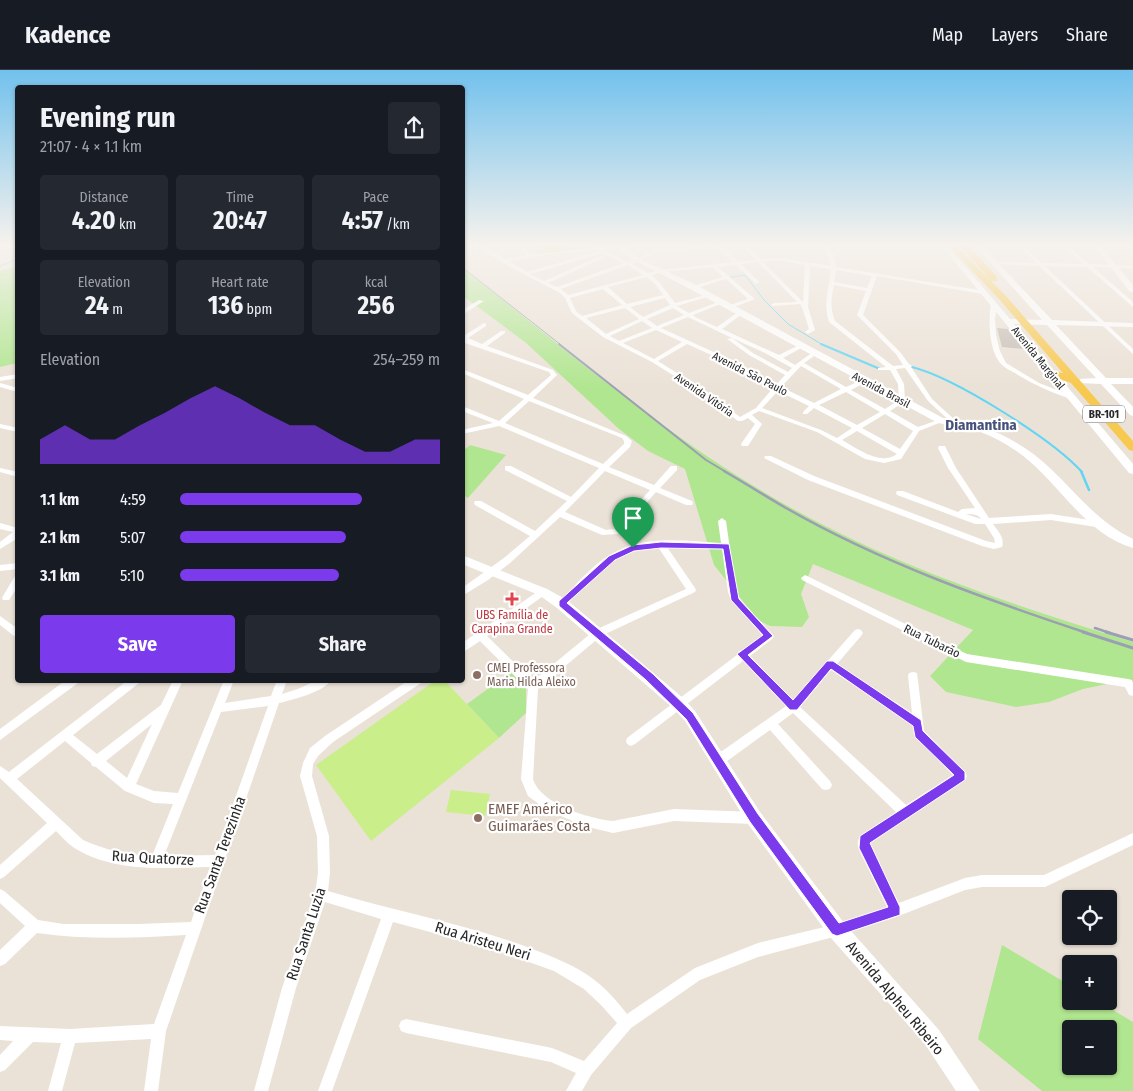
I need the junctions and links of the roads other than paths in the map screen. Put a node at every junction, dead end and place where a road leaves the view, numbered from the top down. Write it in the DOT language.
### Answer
graph roads {
  1 [pos="560,292"];
  2 [pos="590,292"];
  3 [pos="609,292"];
  4 [pos="662,292"];
  5 [pos="702,292"];
  6 [pos="743,292"];
  7 [pos="790,292"];
  8 [pos="804,292"];
  9 [pos="831,292"];
  10 [pos="868,292"];
  11 [pos="983,292"];
  12 [pos="997,292"];
  13 [pos="1002,292"];
  14 [pos="1021,292"];
  15 [pos="1068,292"];
  16 [pos="1118,292"];
  17 [pos="708,295"];
  18 [pos="664,296"];
  19 [pos="567,297"];
  20 [pos="481,301"];
  21 [pos="725,305"];
  22 [pos="774,305"];
  23 [pos="802,305"];
  24 [pos="994,305"];
  25 [pos="1133,305"];
  26 [pos="625,306"];
  27 [pos="672,306"];
  28 [pos="465,311"];
  29 [pos="740,313"];
  30 [pos="687,315"];
  31 [pos="580,318"];
  32 [pos="642,319"];
  33 [pos="1008,321"];
  34 [pos="1026,321"];
  35 [pos="1049,322"];
  36 [pos="1103,324"];
  37 [pos="484,325"];
  38 [pos="1133,325"];
  39 [pos="656,328"];
  40 [pos="718,329"];
  41 [pos="503,332"];
  42 [pos="808,332"];
  43 [pos="605,336"];
  44 [pos="730,336"];
  45 [pos="465,339"];
  46 [pos="465,341"];
  47 [pos="686,342"];
  48 [pos="618,343"];
  49 [pos="482,346"];
  50 [pos="801,346"];
  51 [pos="1133,352"];
  52 [pos="815,354"];
  53 [pos="780,358"];
  54 [pos="654,362"];
  55 [pos="798,366"];
  56 [pos="909,366"];
  57 [pos="892,368"];
  58 [pos="880,369"];
  59 [pos="465,372"];
  60 [pos="1050,372"];
  61 [pos="789,375"];
  62 [pos="15,376"];
  63 [pos="0,379"];
  64 [pos="864,381"];
  65 [pos="1079,381"];
  66 [pos="1104,381"];
  67 [pos="1133,381"];
  68 [pos="0,385"];
  69 [pos="777,388"];
  70 [pos="15,389"];
  71 [pos="844,390"];
  72 [pos="1070,397"];
  73 [pos="530,398"];
  74 [pos="902,401"];
  75 [pos="814,405"];
  76 [pos="465,409"];
  77 [pos="758,409"];
  78 [pos="805,413"];
  79 [pos="884,413"];
  80 [pos="1133,413"];
  81 [pos="748,415"];
  82 [pos="941,421"];
  83 [pos="954,422"];
  84 [pos="500,424"];
  85 [pos="0,426"];
  86 [pos="857,428"];
  87 [pos="15,429"];
  88 [pos="917,430"];
  89 [pos="465,431"];
  90 [pos="1133,437"];
  91 [pos="838,440"];
  92 [pos="745,444"];
  93 [pos="942,448"];
  94 [pos="1133,448"];
  95 [pos="901,453"];
  96 [pos="768,458"];
  97 [pos="604,467"];
  98 [pos="508,468"];
  99 [pos="674,468"];
  100 [pos="0,470"];
  101 [pos="1133,472"];
  102 [pos="15,474"];
  103 [pos="655,488"];
  104 [pos="900,493"];
  105 [pos="572,500"];
  106 [pos="478,503"];
  107 [pos="689,503"];
  108 [pos="559,513"];
  109 [pos="983,517"];
  110 [pos="722,521"];
  111 [pos="1096,524"];
  112 [pos="0,526"];
  113 [pos="15,531"];
  114 [pos="15,534"];
  115 [pos="534,534"];
  116 [pos="1133,544"];
  117 [pos="661,545"];
  118 [pos="0,546"];
  119 [pos="726,546"];
  120 [pos="465,560"];
  121 [pos="15,566"];
  122 [pos="0,568"];
  123 [pos="493,573"];
  124 [pos="805,578"];
  125 [pos="15,582"];
  126 [pos="465,590"];
  127 [pos="543,592"];
  128 [pos="3,599"];
  129 [pos="562,604"];
  130 [pos="0,620"];
  131 [pos="15,632"];
  132 [pos="858,633"];
  133 [pos="598,634"];
  134 [pos="481,636"];
  135 [pos="465,647"];
  136 [pos="742,654"];
  137 [pos="830,664"];
  138 [pos="913,676"];
  139 [pos="68,683"];
  140 [pos="131,683"];
  141 [pos="177,683"];
  142 [pos="228,683"];
  143 [pos="281,683"];
  144 [pos="320,683"];
  145 [pos="413,683"];
  146 [pos="533,687"];
  147 [pos="1131,687"];
  148 [pos="274,702"];
  149 [pos="678,703"];
  150 [pos="166,707"];
  151 [pos="794,707"];
  152 [pos="217,708"];
  153 [pos="918,723"];
  154 [pos="771,724"];
  155 [pos="0,735"];
  156 [pos="65,735"];
  157 [pos="631,741"];
  158 [pos="719,760"];
  159 [pos="96,762"];
  160 [pos="4,775"];
  161 [pos="306,776"];
  162 [pos="826,785"];
  163 [pos="129,788"];
  164 [pos="180,799"];
  165 [pos="906,813"];
  166 [pos="754,818"];
  167 [pos="56,824"];
  168 [pos="1133,839"];
  169 [pos="156,861"];
  170 [pos="218,861"];
  171 [pos="0,873"];
  172 [pos="0,895"];
  173 [pos="321,895"];
  174 [pos="896,911"];
  175 [pos="389,915"];
  176 [pos="35,926"];
  177 [pos="194,928"];
  178 [pos="837,930"];
  179 [pos="0,959"];
  180 [pos="626,1023"];
  181 [pos="406,1026"];
  182 [pos="158,1031"];
  183 [pos="0,1032"];
  184 [pos="29,1035"];
  185 [pos="70,1036"];
  186 [pos="0,1065"];
  187 [pos="586,1070"];
  188 [pos="55,1091"];
  189 [pos="151,1091"];
  190 [pos="261,1091"];
  191 [pos="325,1091"];
  192 [pos="573,1091"];
  193 [pos="969,1091"];
  1 -- 19 [label="street, Avenida Vitória"];
  2 -- 19 [label="street"];
  3 -- 26 [label="street, Avenida São Paulo"];
  4 -- 18 [label="street"];
  5 -- 17 [label="street, Avenida Brasil"];
  6 -- 21 [label="street"];
  7 -- 23 [label="street"];
  8 -- 23 [label="street"];
  9 -- 57 [label="street"];
  10 -- 56 [label="street"];
  11 -- 24 [label="street, Avenida Marginal"];
  12 -- 34 [label="main road, BR-101"];
  13 -- 34 [label="main road, BR-101"];
  14 -- 35 [label="street"];
  15 -- 36 [label="street"];
  16 -- 25 [label="street"];
  17 -- 21 [label="street, Avenida Brasil"];
  17 -- 27 [label="street"];
  18 -- 26 [label="street"];
  18 -- 27 [label="street"];
  19 -- 31 [label="street, Avenida Vitória"];
  20 -- 28 [label="street"];
  21 -- 29 [label="street, Avenida Brasil"];
  21 -- 30 [label="street"];
  22 -- 23 [label="street"];
  23 -- 42 [label="street"];
  24 -- 33 [label="street, Avenida Marginal"];
  24 -- 72 [label="street"];
  26 -- 31 [label="street"];
  26 -- 32 [label="street, Avenida São Paulo"];
  27 -- 30 [label="street"];
  27 -- 32 [label="street"];
  29 -- 40 [label="street"];
  29 -- 50 [label="street, Avenida Brasil"];
  30 -- 39 [label="street"];
  30 -- 40 [label="street"];
  31 -- 43 [label="street, Avenida Vitória"];
  32 -- 39 [label="street, Avenida São Paulo"];
  32 -- 43 [label="street"];
  33 -- 34 [label="street"];
  33 -- 60 [label="street, Avenida Marginal"];
  34 -- 35 [label="street"];
  34 -- 65 [label="main road, BR-101"];
  35 -- 36 [label="street"];
  35 -- 66 [label="street"];
  36 -- 38 [label="street"];
  36 -- 51 [label="street"];
  37 -- 45 [label="street"];
  39 -- 47 [label="street, Avenida São Paulo"];
  39 -- 48 [label="street"];
  40 -- 44 [label="street"];
  41 -- 49 [label="street"];
  43 -- 48 [label="street, Avenida Vitória"];
  44 -- 53 [label="street"];
  44 -- 61 [label="street"];
  46 -- 49 [label="street"];
  47 -- 54 [label="street"];
  47 -- 69 [label="street, Avenida São Paulo"];
  48 -- 54 [label="street, Avenida Vitória"];
  49 -- 73 [label="street"];
  50 -- 52 [label="street, Avenida Brasil"];
  50 -- 53 [label="street"];
  52 -- 55 [label="street, Avenida Vitória"];
  52 -- 64 [label="street, Avenida Brasil"];
  53 -- 55 [label="street"];
  54 -- 81 [label="street, Avenida Vitória"];
  55 -- 61 [label="street, Avenida Vitória"];
  55 -- 71 [label="street"];
  56 -- 57 [label="street"];
  56 -- 83 [label="street"];
  57 -- 58 [label="street"];
  57 -- 74 [label="street"];
  59 -- 73 [label="street"];
  60 -- 65 [label="main road"];
  60 -- 72 [label="street, Avenida Marginal"];
  61 -- 69 [label="street, Avenida Vitória"];
  62 -- 63 [label="street"];
  64 -- 71 [label="street"];
  64 -- 74 [label="street, Avenida Brasil"];
  65 -- 66 [label="street"];
  65 -- 90 [label="main road, BR-101"];
  65 -- 94 [label="main road, BR-101"];
  66 -- 67 [label="street"];
  66 -- 80 [label="street"];
  68 -- 70 [label="street"];
  69 -- 75 [label="street, Avenida São Paulo"];
  69 -- 77 [label="street, Avenida Vitória"];
  71 -- 75 [label="street"];
  71 -- 79 [label="street"];
  72 -- 101 [label="street, Avenida Marginal"];
  73 -- 84 [label="street"];
  73 -- 97 [label="street"];
  74 -- 79 [label="street"];
  74 -- 82 [label="street, Avenida Brasil"];
  75 -- 78 [label="street"];
  75 -- 86 [label="street, Avenida São Paulo"];
  76 -- 84 [label="street"];
  77 -- 81 [label="street, Avenida Vitória"];
  77 -- 91 [label="street"];
  79 -- 86 [label="street"];
  79 -- 88 [label="street"];
  81 -- 92 [label="street"];
  82 -- 83 [label="street, Avenida Brasil"];
  82 -- 88 [label="street"];
  83 -- 111 [label="street, Avenida Brasil"];
  84 -- 89 [label="street"];
  84 -- 97 [label="street"];
  85 -- 87 [label="street"];
  86 -- 91 [label="street"];
  86 -- 95 [label="street, Avenida São Paulo"];
  88 -- 95 [label="street"];
  91 -- 95 [label="street"];
  93 -- 109 [label="street"];
  96 -- 109 [label="street"];
  97 -- 103 [label="street"];
  97 -- 105 [label="street"];
  98 -- 105 [label="street"];
  99 -- 103 [label="street"];
  100 -- 102 [label="street"];
  103 -- 107 [label="street"];
  103 -- 108 [label="street"];
  104 -- 109 [label="street"];
  105 -- 108 [label="street"];
  106 -- 115 [label="street"];
  108 -- 115 [label="street"];
  109 -- 111 [label="street"];
  110 -- 119 [label="street"];
  111 -- 116 [label="street, Avenida Brasil"];
  112 -- 113 [label="street"];
  114 -- 118 [label="street"];
  115 -- 123 [label="street"];
  117 -- 119 [label="street"];
  117 -- 129 [label="street"];
  117 -- 133 [label="street"];
  119 -- 136 [label="street"];
  120 -- 123 [label="street, Avenida Alpheu Ribeiro"];
  121 -- 122 [label="street"];
  123 -- 126 [label="street"];
  123 -- 127 [label="street, Avenida Alpheu Ribeiro"];
  124 -- 147 [label="street, Rua Tubarão"];
  125 -- 128 [label="street"];
  127 -- 129 [label="street, Avenida Alpheu Ribeiro"];
  127 -- 134 [label="street"];
  129 -- 133 [label="street, Avenida Alpheu Ribeiro"];
  130 -- 131 [label="street"];
  132 -- 137 [label="street"];
  133 -- 146 [label="street"];
  133 -- 149 [label="street, Avenida Alpheu Ribeiro"];
  134 -- 135 [label="street"];
  134 -- 146 [label="street"];
  136 -- 149 [label="street"];
  136 -- 151 [label="street"];
  137 -- 151 [label="street"];
  137 -- 153 [label="street"];
  138 -- 153 [label="street"];
  139 -- 155 [label="street"];
  140 -- 156 [label="street"];
  141 -- 150 [label="street"];
  142 -- 152 [label="street"];
  143 -- 148 [label="street, Rua Santa Terezinha"];
  144 -- 148 [label="street"];
  145 -- 161 [label="street"];
  146 -- 166 [label="street"];
  148 -- 152 [label="street"];
  148 -- 170 [label="street, Rua Santa Terezinha"];
  149 -- 157 [label="street"];
  149 -- 158 [label="street, Avenida Alpheu Ribeiro"];
  150 -- 159 [label="street"];
  150 -- 163 [label="street"];
  151 -- 154 [label="street"];
  151 -- 165 [label="street"];
  152 -- 164 [label="street"];
  153 -- 165 [label="street"];
  154 -- 158 [label="street"];
  154 -- 162 [label="street"];
  156 -- 159 [label="street"];
  156 -- 160 [label="street"];
  158 -- 166 [label="street, Avenida Alpheu Ribeiro"];
  159 -- 163 [label="street"];
  160 -- 167 [label="street, Rua Quatorze"];
  161 -- 173 [label="street, Rua Santa Luzia"];
  163 -- 164 [label="street"];
  164 -- 169 [label="street"];
  165 -- 174 [label="street"];
  166 -- 178 [label="street, Avenida Alpheu Ribeiro"];
  167 -- 169 [label="street, Rua Quatorze"];
  167 -- 171 [label="street"];
  168 -- 174 [label="street"];
  169 -- 170 [label="street, Rua Quatorze"];
  170 -- 177 [label="street, Rua Santa Terezinha"];
  172 -- 176 [label="street"];
  173 -- 175 [label="street, Rua Aristeu Neri"];
  173 -- 190 [label="street, Rua Santa Luzia"];
  174 -- 178 [label="street"];
  175 -- 180 [label="street, Rua Aristeu Neri"];
  175 -- 191 [label="street"];
  176 -- 177 [label="street"];
  176 -- 179 [label="street"];
  177 -- 182 [label="street, Rua Santa Terezinha"];
  178 -- 180 [label="street"];
  178 -- 193 [label="street, Avenida Alpheu Ribeiro"];
  180 -- 187 [label="street"];
  181 -- 187 [label="street"];
  182 -- 185 [label="street"];
  182 -- 189 [label="street, Rua Santa Terezinha"];
  183 -- 184 [label="street"];
  184 -- 185 [label="street"];
  184 -- 186 [label="street"];
  185 -- 188 [label="street"];
  187 -- 192 [label="street"];
}
